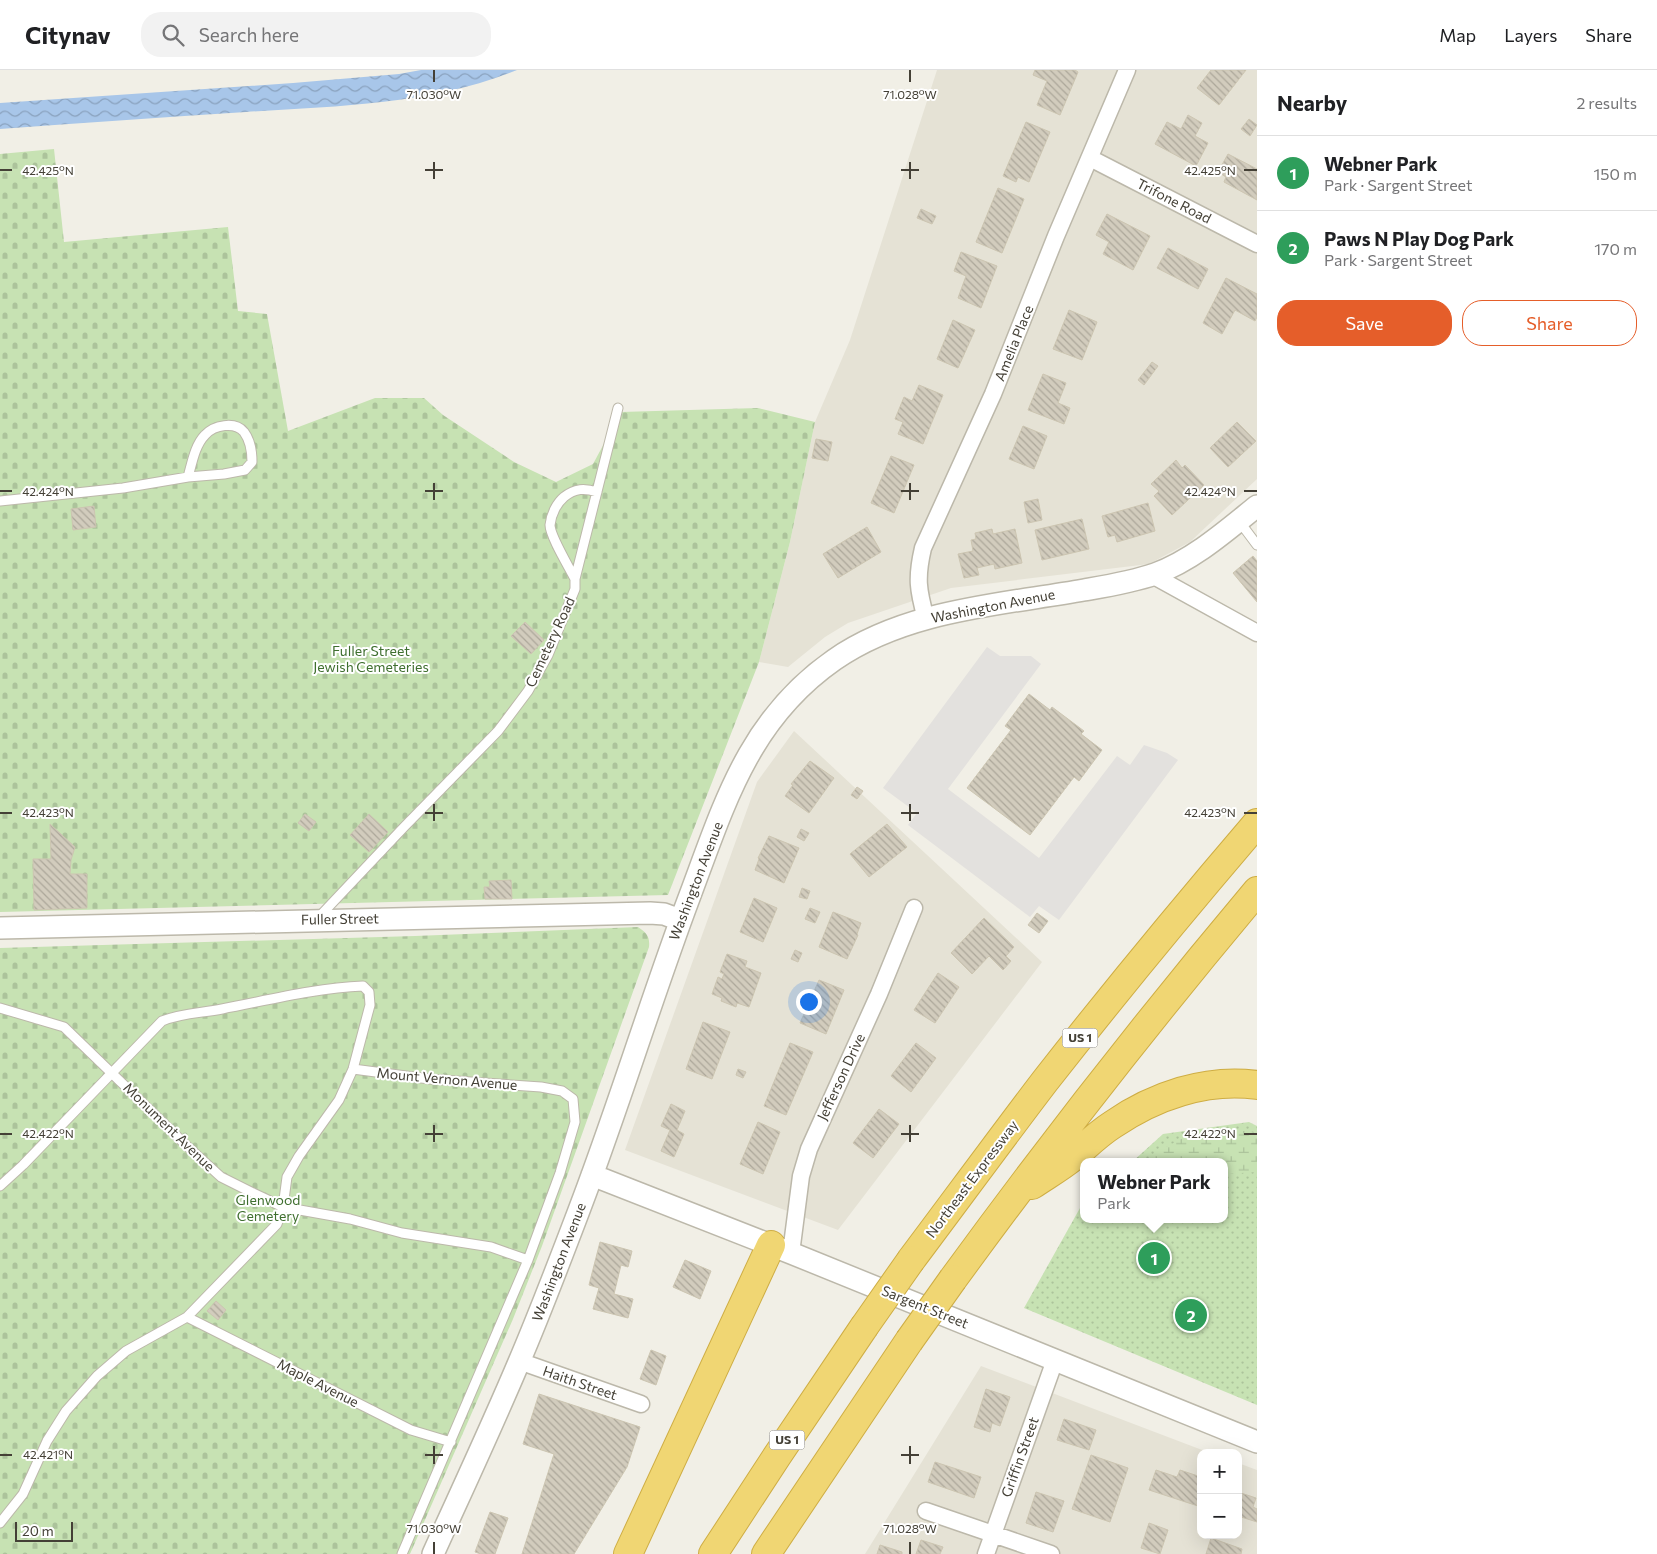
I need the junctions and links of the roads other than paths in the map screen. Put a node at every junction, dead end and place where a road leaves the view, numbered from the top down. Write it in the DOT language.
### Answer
graph roads {
  1 [pos="1127,70"];
  2 [pos="1090,158"];
  3 [pos="1257,244"];
  4 [pos="618,408"];
  5 [pos="188,477"];
  6 [pos="597,492"];
  7 [pos="0,501"];
  8 [pos="1257,506"];
  9 [pos="1239,520"];
  10 [pos="1257,545"];
  11 [pos="1152,575"];
  12 [pos="575,578"];
  13 [pos="926,619"];
  14 [pos="1257,632"];
  15 [pos="1257,823"];
  16 [pos="1257,891"];
  17 [pos="914,908"];
  18 [pos="316,920"];
  19 [pos="680,920"];
  20 [pos="0,928"];
  21 [pos="0,1008"];
  22 [pos="353,1069"];
  23 [pos="112,1072"];
  24 [pos="1257,1086"];
  25 [pos="592,1175"];
  26 [pos="0,1186"];
  27 [pos="1014,1197"];
  28 [pos="283,1207"];
  29 [pos="781,1249"];
  30 [pos="528,1260"];
  31 [pos="187,1317"];
  32 [pos="1055,1360"];
  33 [pos="520,1361"];
  34 [pos="641,1404"];
  35 [pos="451,1442"];
  36 [pos="1257,1442"];
  37 [pos="926,1511"];
  38 [pos="0,1523"];
  39 [pos="993,1533"];
  40 [pos="436,1553"];
  41 [pos="402,1554"];
  42 [pos="628,1554"];
  43 [pos="713,1554"];
  44 [pos="766,1554"];
  45 [pos="986,1554"];
  46 [pos="1051,1554"];
  1 -- 2 [label="street, Amelia Place"];
  2 -- 3 [label="street, Trifone Road"];
  2 -- 13 [label="street, Amelia Place"];
  4 -- 6 [label="lane, Cemetery Road"];
  5 -- 5 [label="lane"];
  5 -- 7 [label="lane"];
  6 -- 12 [label="lane, Cemetery Road"];
  6 -- 12 [label="lane"];
  8 -- 9 [label="street, Washington Avenue"];
  9 -- 10 [label="lane"];
  9 -- 11 [label="street, Washington Avenue"];
  11 -- 13 [label="street, Washington Avenue"];
  11 -- 14 [label="street"];
  12 -- 18 [label="lane, Cemetery Road"];
  13 -- 19 [label="street, Washington Avenue"];
  15 -- 43 [label="highway, Northeast Expressway / US 1, bridge"];
  16 -- 27 [label="highway"];
  17 -- 29 [label="street, Jefferson Drive"];
  18 -- 19 [label="street, Fuller Street"];
  18 -- 20 [label="street, Fuller Street"];
  19 -- 25 [label="street, Washington Avenue"];
  21 -- 23 [label="lane, Monument Avenue"];
  22 -- 23 [label="lane"];
  22 -- 28 [label="lane"];
  22 -- 30 [label="lane, Mount Vernon Avenue"];
  23 -- 26 [label="lane"];
  23 -- 28 [label="lane, Monument Avenue"];
  24 -- 27 [label="highway"];
  25 -- 29 [label="street, Sargent Street"];
  25 -- 33 [label="street, Washington Avenue"];
  27 -- 44 [label="highway, bridge"];
  28 -- 30 [label="lane, Monument Avenue"];
  28 -- 31 [label="lane"];
  29 -- 32 [label="street, Sargent Street"];
  29 -- 42 [label="highway"];
  30 -- 35 [label="lane, Mount Vernon Avenue"];
  31 -- 35 [label="lane, Maple Avenue"];
  31 -- 38 [label="lane"];
  32 -- 36 [label="street, Sargent Street"];
  32 -- 39 [label="street, Griffin Street"];
  33 -- 34 [label="street, Haith Street"];
  33 -- 40 [label="street, Washington Avenue"];
  35 -- 41 [label="lane, Mount Vernon Avenue"];
  37 -- 39 [label="street"];
  39 -- 45 [label="street, Griffin Street"];
  39 -- 46 [label="street"];
}
